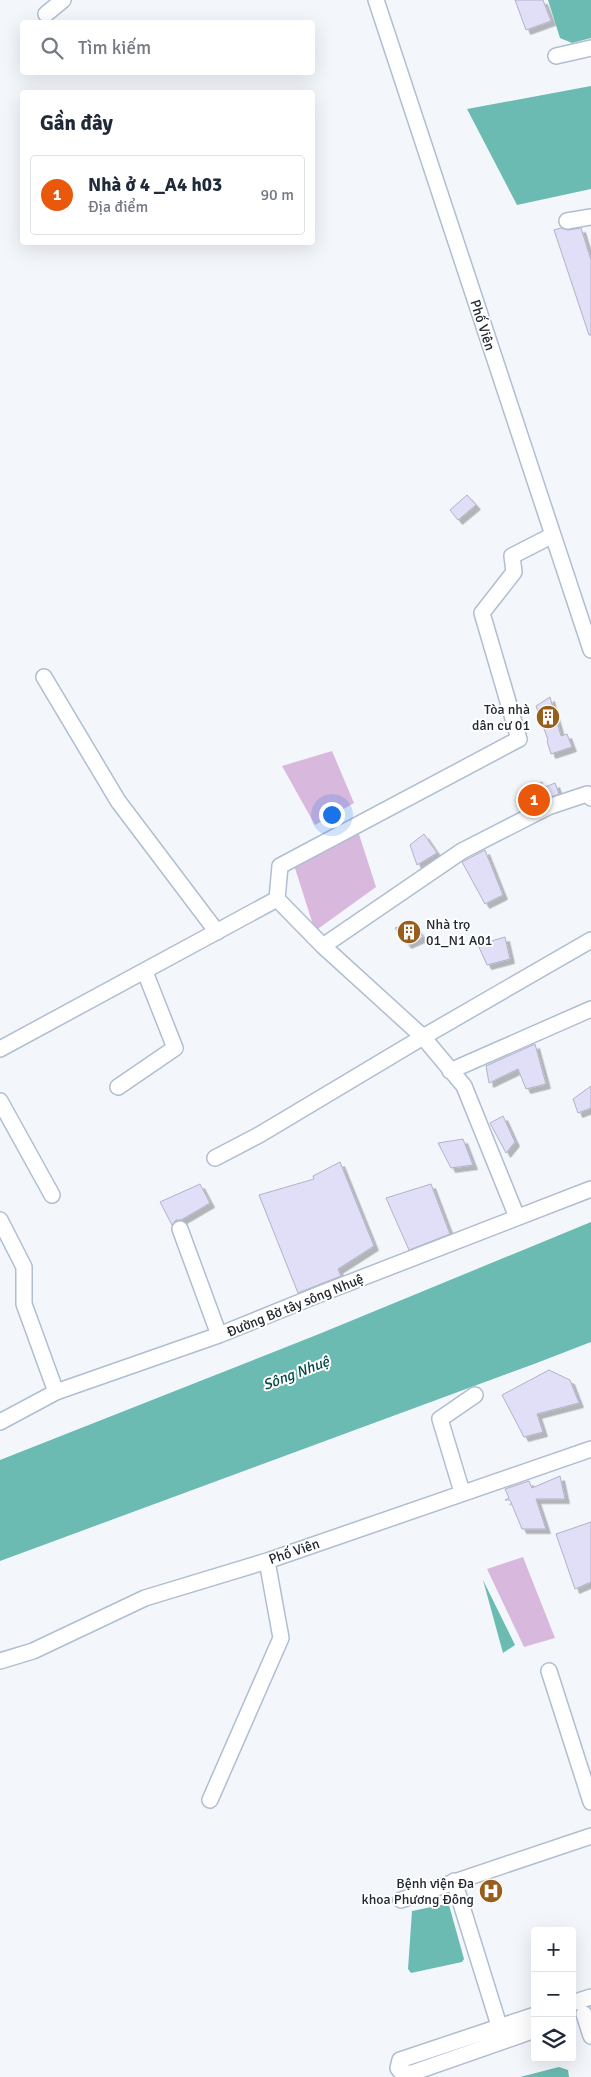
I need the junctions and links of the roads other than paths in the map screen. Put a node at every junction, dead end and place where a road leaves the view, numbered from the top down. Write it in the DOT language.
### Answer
graph roads {
  1 [pos="63,0"];
  2 [pos="376,0"];
  3 [pos="46,14"];
  4 [pos="591,48"];
  5 [pos="556,56"];
  6 [pos="591,217"];
  7 [pos="567,221"];
  8 [pos="553,535"];
  9 [pos="591,650"];
  10 [pos="44,677"];
  11 [pos="591,798"];
  12 [pos="277,899"];
  13 [pos="217,932"];
  14 [pos="591,940"];
  15 [pos="323,946"];
  16 [pos="145,972"];
  17 [pos="591,1009"];
  18 [pos="423,1037"];
  19 [pos="0,1049"];
  20 [pos="450,1071"];
  21 [pos="118,1087"];
  22 [pos="0,1101"];
  23 [pos="215,1158"];
  24 [pos="591,1189"];
  25 [pos="52,1195"];
  26 [pos="517,1217"];
  27 [pos="0,1220"];
  28 [pos="180,1229"];
  29 [pos="219,1336"];
  30 [pos="56,1392"];
  31 [pos="475,1395"];
  32 [pos="0,1422"];
  33 [pos="591,1449"];
  34 [pos="462,1492"];
  35 [pos="266,1561"];
  36 [pos="0,1661"];
  37 [pos="549,1671"];
  38 [pos="210,1800"];
  39 [pos="591,1802"];
  40 [pos="591,1836"];
  41 [pos="454,1882"];
  42 [pos="401,1900"];
  43 [pos="591,1997"];
  44 [pos="576,2002"];
  45 [pos="582,2015"];
  46 [pos="531,2017"];
  47 [pos="531,2030"];
  48 [pos="501,2033"];
  49 [pos="591,2036"];
  1 -- 3 [label="street"];
  2 -- 8 [label="street, Phố Viên"];
  4 -- 5 [label="street"];
  6 -- 7 [label="street"];
  8 -- 9 [label="street, Phố Viên"];
  8 -- 12 [label="street"];
  10 -- 13 [label="street"];
  11 -- 15 [label="street"];
  12 -- 13 [label="street"];
  12 -- 15 [label="street"];
  13 -- 16 [label="street"];
  14 -- 18 [label="street"];
  15 -- 18 [label="street"];
  16 -- 19 [label="street"];
  16 -- 21 [label="street"];
  17 -- 20 [label="street"];
  18 -- 20 [label="street"];
  18 -- 23 [label="street"];
  20 -- 26 [label="street"];
  22 -- 25 [label="street"];
  24 -- 26 [label="street, Đường Bờ tây sông Nhuệ"];
  26 -- 29 [label="street, Đường Bờ tây sông Nhuệ"];
  27 -- 30 [label="street"];
  28 -- 29 [label="street"];
  29 -- 30 [label="street, Đường Bờ tây sông Nhuệ"];
  30 -- 32 [label="street, Đường Bờ tây sông Nhuệ"];
  31 -- 34 [label="street"];
  33 -- 34 [label="street, Phố Viên"];
  34 -- 35 [label="street, Phố Viên"];
  35 -- 36 [label="street, Phố Viên"];
  35 -- 38 [label="street"];
  37 -- 39 [label="street"];
  40 -- 41 [label="street"];
  41 -- 42 [label="street"];
  41 -- 48 [label="street"];
  43 -- 44 [label="street"];
  45 -- 49 [label="street"];
  46 -- 48 [label="street"];
  47 -- 48 [label="street"];
  48 -- 48 [label="street"];
}
